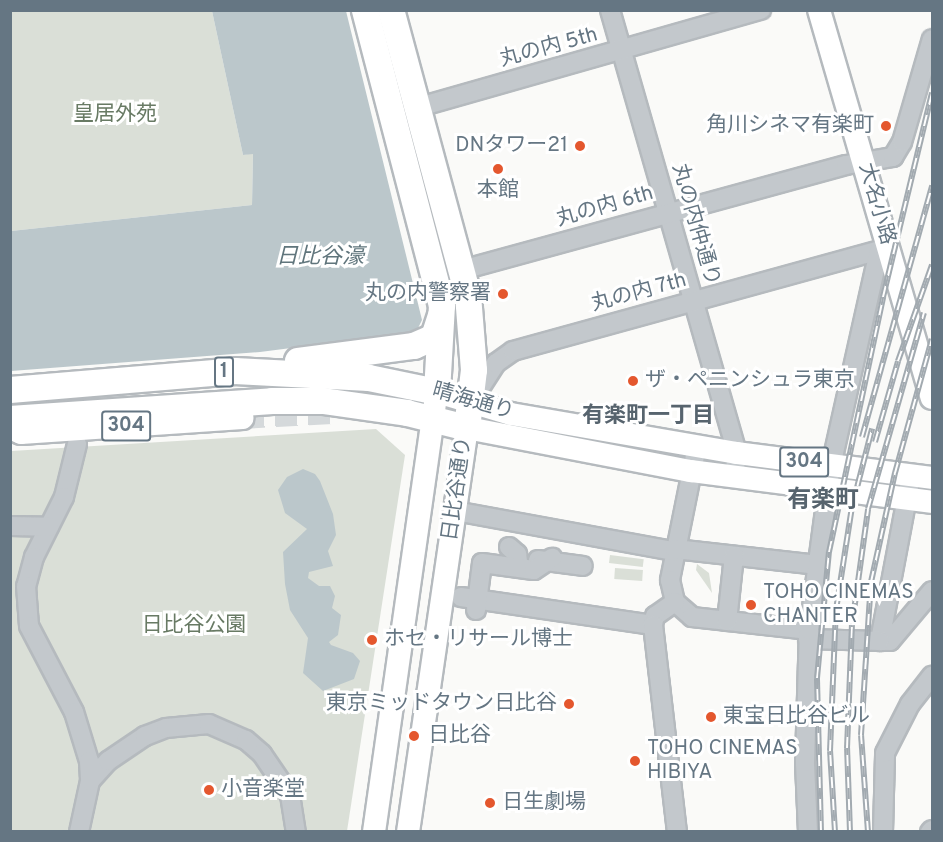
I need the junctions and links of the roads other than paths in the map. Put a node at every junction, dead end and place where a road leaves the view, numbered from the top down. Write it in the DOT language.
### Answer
graph roads {
  1 [pos="365,10"];
  2 [pos="391,10"];
  3 [pos="610,10"];
  4 [pos="761,10"];
  5 [pos="819,10"];
  6 [pos="933,39"];
  7 [pos="622,51"];
  8 [pos="416,108"];
  9 [pos="864,160"];
  10 [pos="668,212"];
  11 [pos="882,223"];
  12 [pos="884,249"];
  13 [pos="462,270"];
  14 [pos="694,301"];
  15 [pos="442,313"];
  16 [pos="927,357"];
  17 [pos="235,371"];
  18 [pos="10,390"];
  19 [pos="437,392"];
  20 [pos="933,398"];
  21 [pos="470,403"];
  22 [pos="242,418"];
  23 [pos="10,419"];
  24 [pos="434,419"];
  25 [pos="10,428"];
  26 [pos="466,428"];
  27 [pos="77,444"];
  28 [pos="697,446"];
  29 [pos="737,453"];
  30 [pos="831,466"];
  31 [pos="691,471"];
  32 [pos="734,476"];
  33 [pos="922,476"];
  34 [pos="829,488"];
  35 [pos="932,497"];
  36 [pos="906,498"];
  37 [pos="455,511"];
  38 [pos="10,526"];
  39 [pos="49,527"];
  40 [pos="509,547"];
  41 [pos="674,550"];
  42 [pos="474,552"];
  43 [pos="734,556"];
  44 [pos="552,558"];
  45 [pos="818,565"];
  46 [pos="583,566"];
  47 [pos="519,568"];
  48 [pos="933,591"];
  49 [pos="460,597"];
  50 [pos="675,602"];
  51 [pos="476,612"];
  52 [pos="727,621"];
  53 [pos="653,625"];
  54 [pos="809,635"];
  55 [pos="882,641"];
  56 [pos="933,676"];
  57 [pos="90,781"];
  58 [pos="78,831"];
  59 [pos="296,831"];
  60 [pos="374,831"];
  61 [pos="408,831"];
  62 [pos="677,831"];
  63 [pos="808,831"];
  64 [pos="883,831"];
  1 -- 15 [label="highway, 日比谷通り"];
  2 -- 8 [label="highway, 日比谷通り"];
  3 -- 7 [label="street, 丸の内仲通り"];
  4 -- 7 [label="street, 丸の内 5th"];
  5 -- 9 [label="main road, 大名小路"];
  6 -- 9 [label="street, 丸の内 6th"];
  7 -- 8 [label="street, 丸の内 5th"];
  7 -- 10 [label="street, 丸の内仲通り"];
  8 -- 13 [label="highway, 日比谷通り"];
  9 -- 10 [label="street, 丸の内 6th"];
  9 -- 11 [label="main road, 大名小路"];
  10 -- 13 [label="street, 丸の内 6th"];
  10 -- 14 [label="street, 丸の内仲通り"];
  11 -- 12 [label="main road, 大名小路"];
  11 -- 16 [label="main road"];
  12 -- 14 [label="street, 丸の内 7th"];
  12 -- 16 [label="main road, 大名小路"];
  12 -- 30 [label="street"];
  13 -- 21 [label="highway, 日比谷通り"];
  14 -- 21 [label="street, 丸の内 7th"];
  14 -- 29 [label="street, 丸の内仲通り"];
  15 -- 17 [label="highway, 1"];
  15 -- 19 [label="highway, 日比谷通り"];
  16 -- 20 [label="main road, 大名小路"];
  17 -- 18 [label="highway, 晴海通り / 1"];
  17 -- 19 [label="highway, 晴海通り / 1"];
  19 -- 21 [label="main road, 晴海通り / 304"];
  19 -- 24 [label="main road, 日比谷通り"];
  21 -- 26 [label="highway, 日比谷通り"];
  21 -- 28 [label="main road, 晴海通り / 304"];
  22 -- 25 [label="main road, 304"];
  23 -- 24 [label="highway, 晴海通り / 1"];
  24 -- 26 [label="highway, 晴海通り / 1"];
  24 -- 60 [label="main road, 日比谷通り"];
  26 -- 31 [label="main road, 晴海通り / 304"];
  26 -- 37 [label="main road, 日比谷通り"];
  27 -- 39 [label="street"];
  28 -- 29 [label="main road, 晴海通り / 304"];
  28 -- 31 [label="street"];
  29 -- 30 [label="main road, 晴海通り / 304"];
  29 -- 32 [label="street"];
  30 -- 33 [label="main road, 晴海通り / 304"];
  30 -- 34 [label="street"];
  31 -- 32 [label="main road, 晴海通り / 304"];
  31 -- 41 [label="street"];
  32 -- 34 [label="main road, 晴海通り / 304"];
  33 -- 36 [label="street"];
  34 -- 36 [label="main road, 晴海通り / 304"];
  34 -- 45 [label="street"];
  35 -- 36 [label="main road, 晴海通り / 304"];
  36 -- 55 [label="street"];
  37 -- 41 [label="street"];
  37 -- 61 [label="main road, 日比谷通り"];
  38 -- 39 [label="street"];
  39 -- 57 [label="street"];
  40 -- 47 [label="street"];
  41 -- 43 [label="street"];
  41 -- 50 [label="street"];
  42 -- 46 [label="street"];
  43 -- 45 [label="street"];
  43 -- 52 [label="street"];
  44 -- 47 [label="street"];
  45 -- 54 [label="street"];
  47 -- 51 [label="street"];
  48 -- 55 [label="street"];
  49 -- 53 [label="street"];
  50 -- 52 [label="street"];
  50 -- 53 [label="street"];
  52 -- 54 [label="street"];
  53 -- 62 [label="street"];
  54 -- 55 [label="street"];
  54 -- 63 [label="street"];
  56 -- 64 [label="street"];
  57 -- 58 [label="street"];
  57 -- 59 [label="street"];
}
